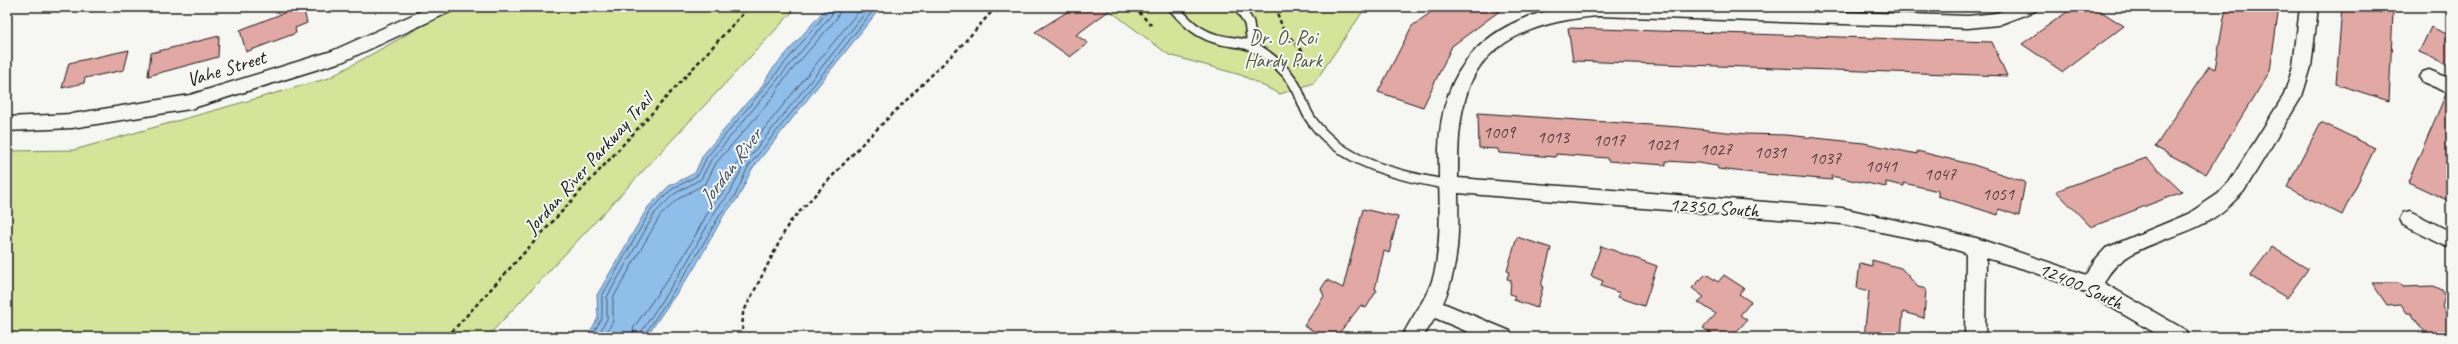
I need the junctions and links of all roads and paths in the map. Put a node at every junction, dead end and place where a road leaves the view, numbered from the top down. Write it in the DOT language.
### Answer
graph roads {
  1 [pos="446,7"];
  2 [pos="749,7"];
  3 [pos="996,7"];
  4 [pos="1134,7"];
  5 [pos="1173,7"];
  6 [pos="1239,7"];
  7 [pos="1275,7"];
  8 [pos="2029,7"];
  9 [pos="2309,7"];
  10 [pos="1153,27"];
  11 [pos="1252,45"];
  12 [pos="1298,63"];
  13 [pos="2430,77"];
  14 [pos="2451,86"];
  15 [pos="7,124"];
  16 [pos="1449,185"];
  17 [pos="2410,219"];
  18 [pos="2451,241"];
  19 [pos="1976,246"];
  20 [pos="2092,286"];
  21 [pos="1431,306"];
  22 [pos="447,337"];
  23 [pos="742,337"];
  24 [pos="1412,337"];
  25 [pos="1504,337"];
  26 [pos="1975,337"];
  27 [pos="2180,337"];
  1 -- 15 [label="street, Vahe Street"];
  2 -- 22 [label="path, Jordan River Parkway Trail"];
  3 -- 23 [label="path"];
  4 -- 10 [label="path"];
  5 -- 11 [label="lane"];
  6 -- 11 [label="lane"];
  7 -- 12 [label="path"];
  8 -- 16 [label="street"];
  9 -- 20 [label="street"];
  11 -- 16 [label="lane"];
  13 -- 14 [label="street"];
  16 -- 19 [label="street, 12350 South"];
  16 -- 21 [label="street"];
  17 -- 18 [label="street"];
  19 -- 20 [label="street, 12400 South"];
  19 -- 26 [label="street"];
  20 -- 27 [label="street, 12400 South"];
  21 -- 24 [label="street"];
  21 -- 25 [label="street"];
}
